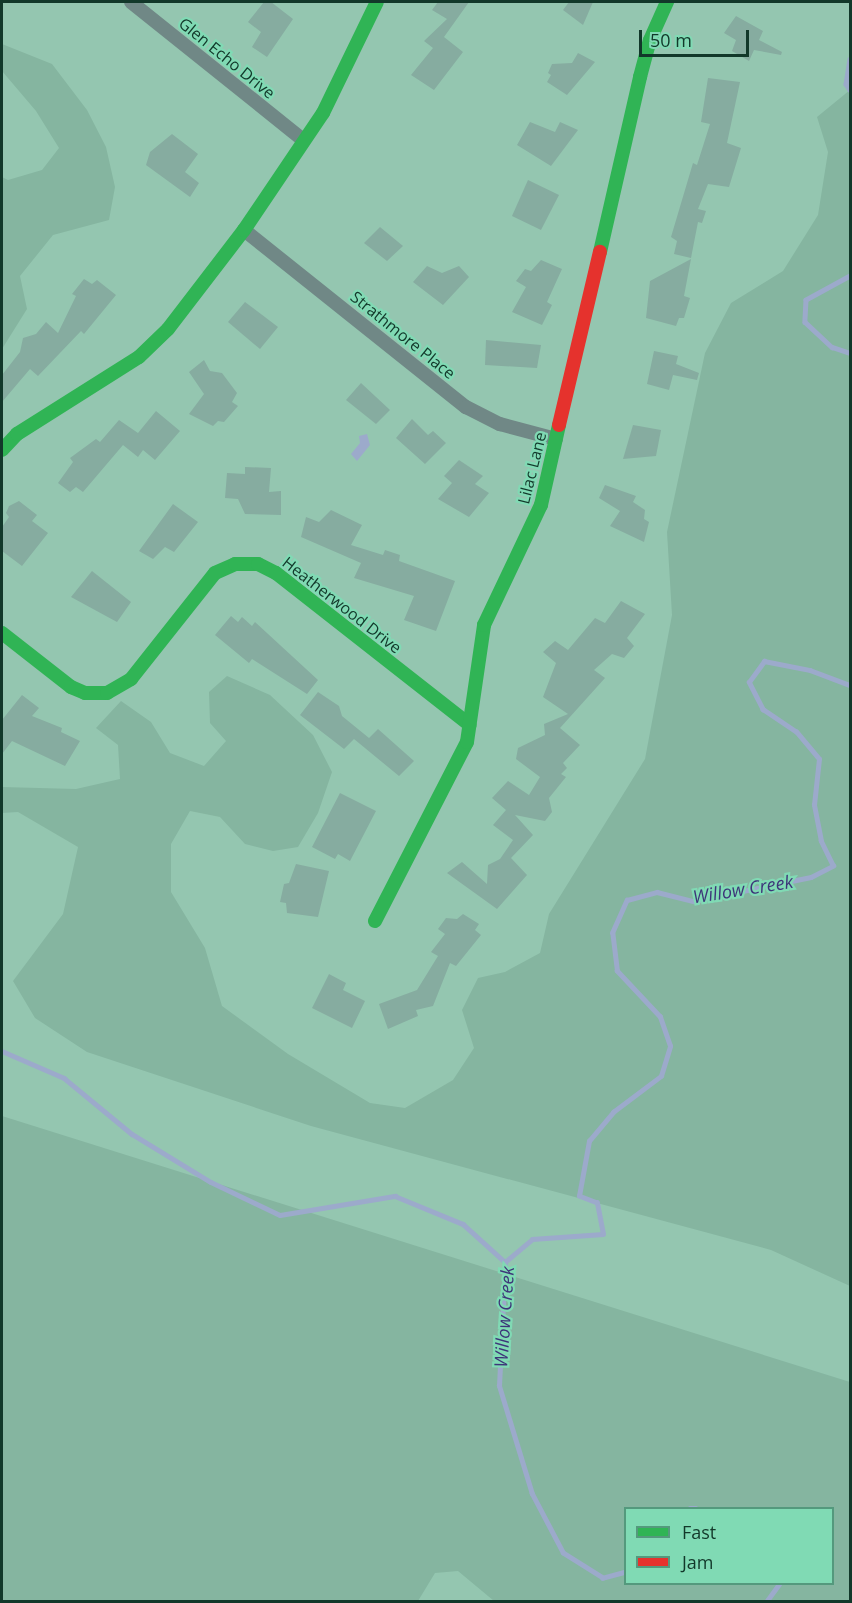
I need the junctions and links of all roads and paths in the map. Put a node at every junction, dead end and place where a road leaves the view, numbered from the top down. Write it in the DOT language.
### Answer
graph roads {
  1 [pos="131,2"];
  2 [pos="377,2"];
  3 [pos="667,2"];
  4 [pos="303,140"];
  5 [pos="244,230"];
  6 [pos="556,439"];
  7 [pos="2,450"];
  8 [pos="2,633"];
  9 [pos="470,725"];
  10 [pos="375,921"];
  1 -- 4 [label="street, Glen Echo Drive"];
  2 -- 4 [label="street"];
  3 -- 6 [label="street, Lilac Lane"];
  4 -- 5 [label="street"];
  5 -- 6 [label="street, Strathmore Place"];
  5 -- 7 [label="street"];
  6 -- 9 [label="street, Lilac Lane"];
  8 -- 9 [label="street, Heatherwood Drive"];
  9 -- 10 [label="street, Lilac Lane"];
}
